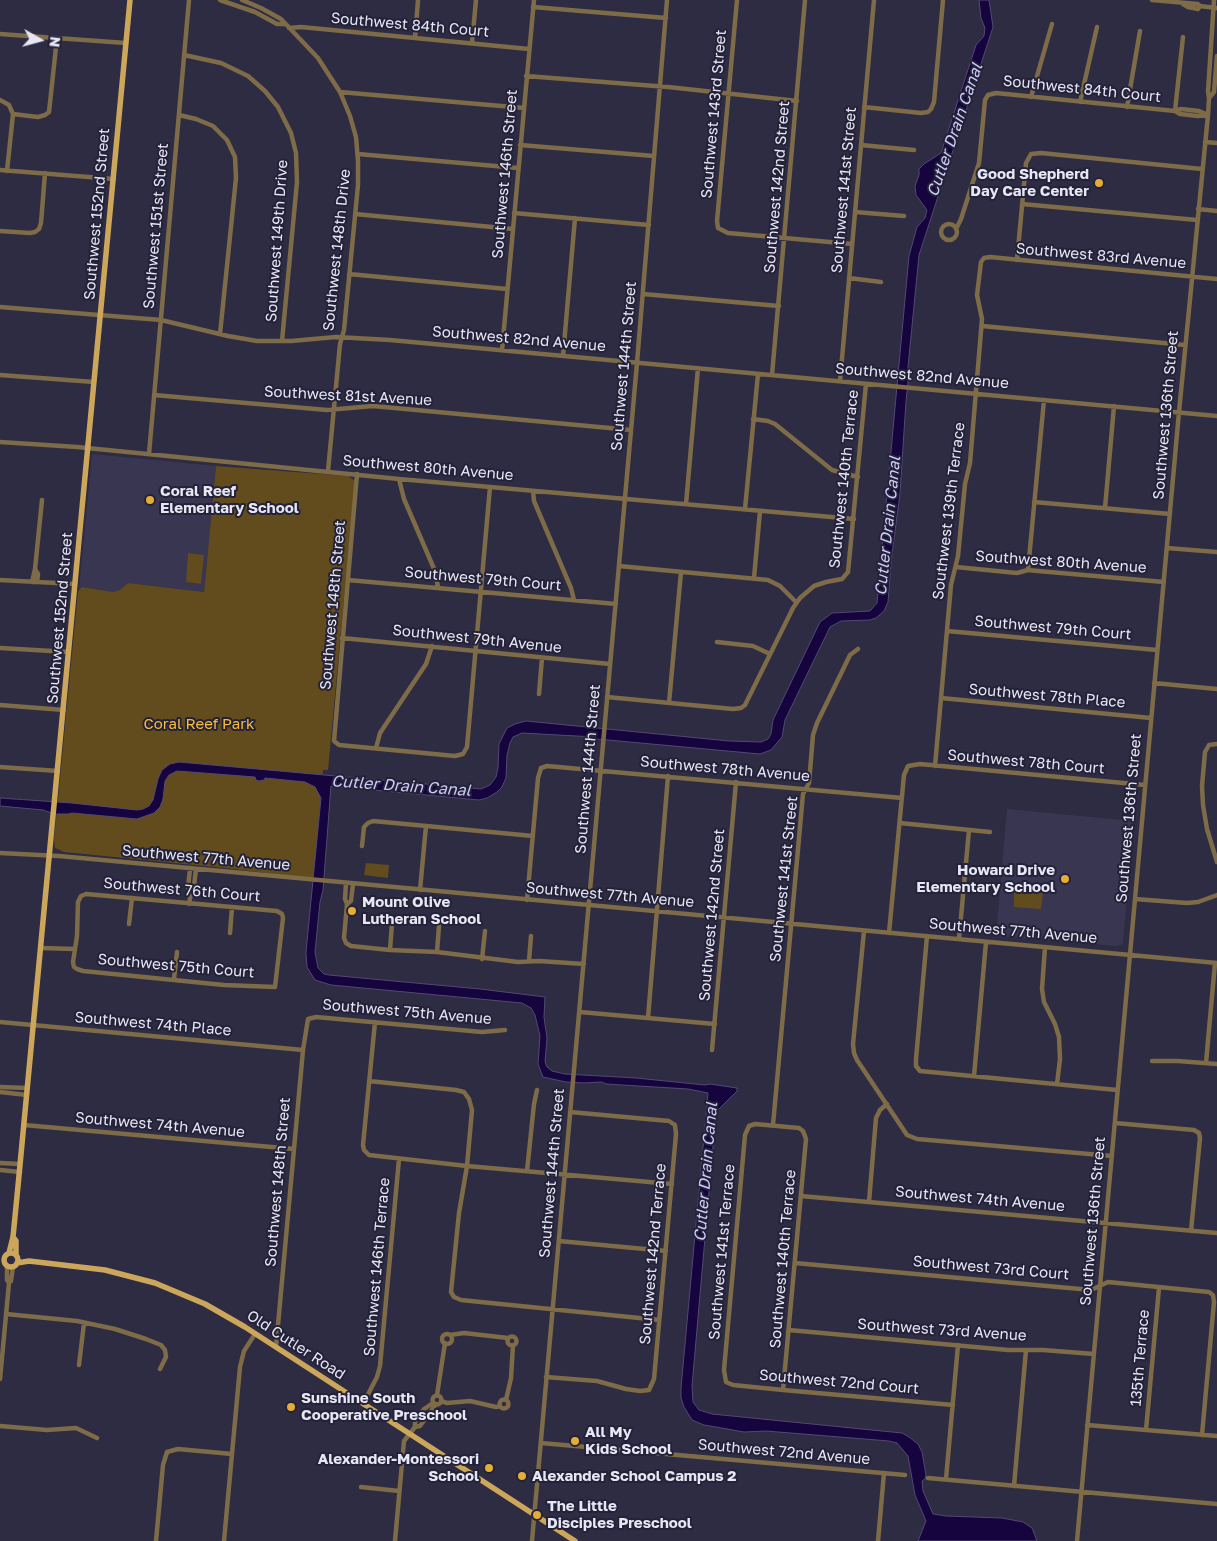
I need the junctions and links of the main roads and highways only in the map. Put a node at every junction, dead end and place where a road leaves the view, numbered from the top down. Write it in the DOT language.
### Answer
graph roads {
  1 [pos="130,0"];
  2 [pos="9,1259"];
  3 [pos="575,1541"];
  1 -- 2 [label="main road, Southwest 152nd Street"];
  2 -- 3 [label="main road, Old Cutler Road"];
}
